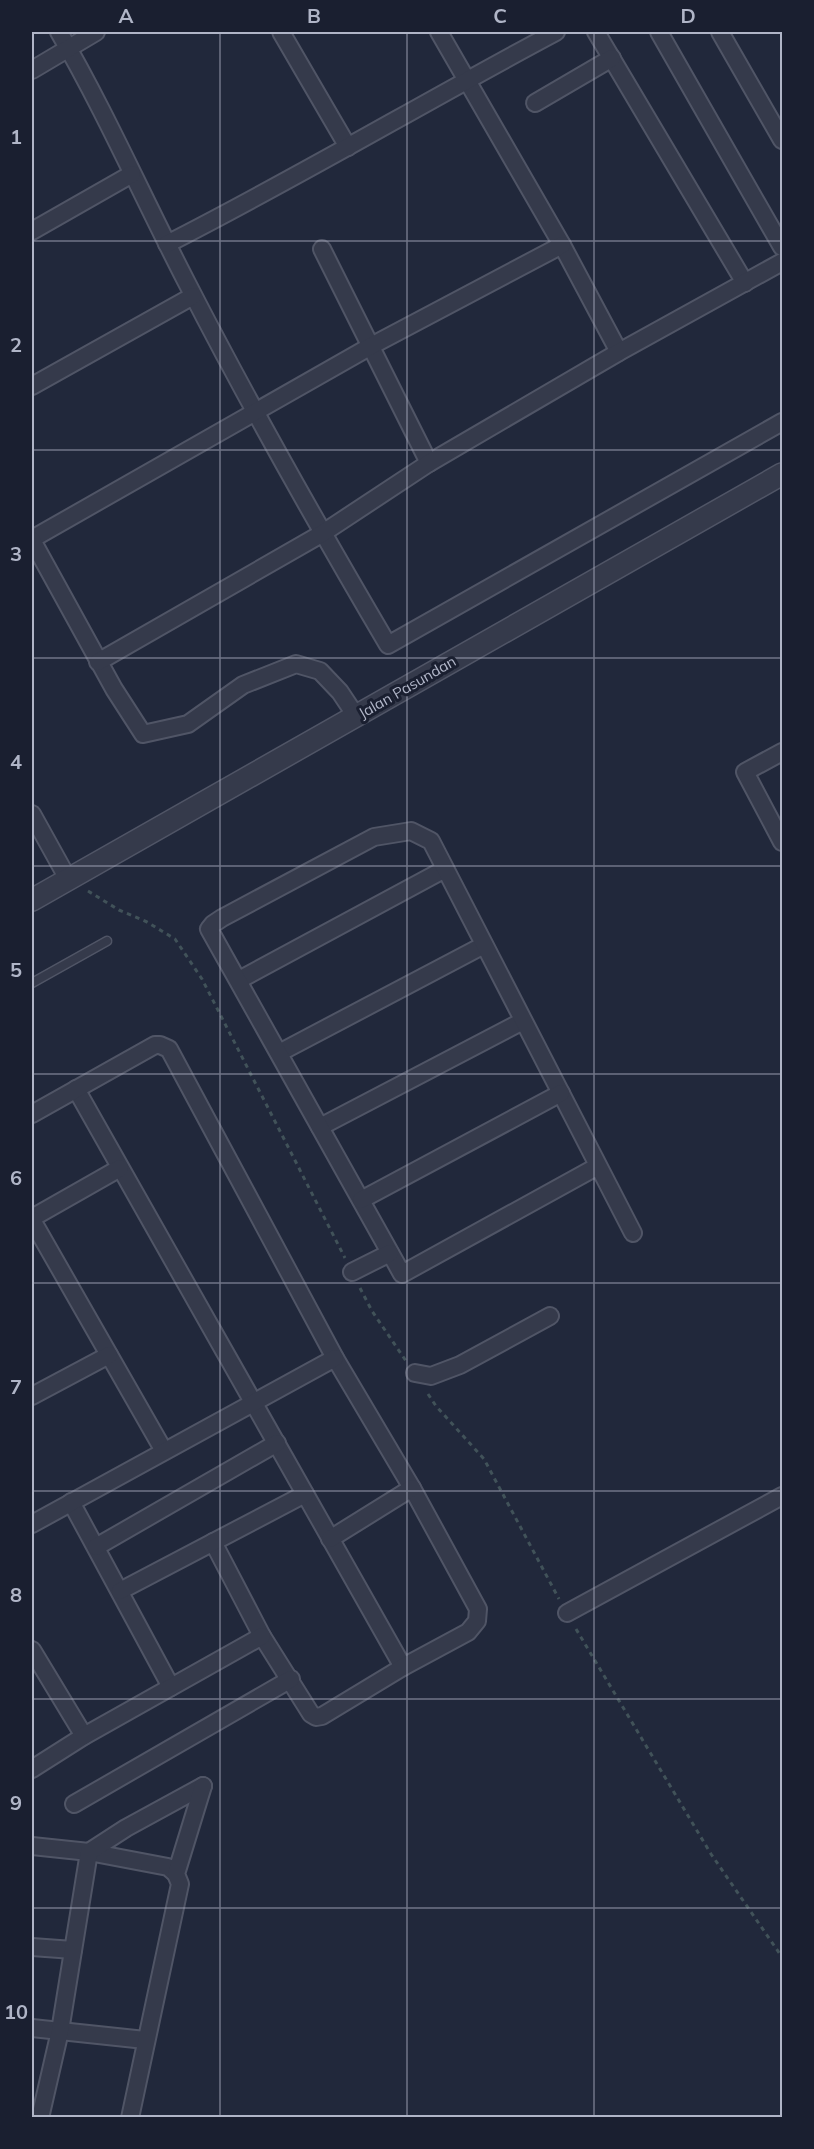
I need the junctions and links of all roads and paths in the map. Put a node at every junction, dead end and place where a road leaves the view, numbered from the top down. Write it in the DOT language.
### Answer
graph roads {
  1 [pos="59,32"];
  2 [pos="96,32"];
  3 [pos="281,32"];
  4 [pos="439,32"];
  5 [pos="556,32"];
  6 [pos="596,32"];
  7 [pos="659,32"];
  8 [pos="720,32"];
  9 [pos="69,48"];
  10 [pos="612,58"];
  11 [pos="32,70"];
  12 [pos="466,80"];
  13 [pos="535,103"];
  14 [pos="776,113"];
  15 [pos="783,140"];
  16 [pos="348,147"];
  17 [pos="132,174"];
  18 [pos="32,231"];
  19 [pos="167,244"];
  20 [pos="561,245"];
  21 [pos="783,247"];
  22 [pos="322,249"];
  23 [pos="783,262"];
  24 [pos="745,283"];
  25 [pos="193,296"];
  26 [pos="371,346"];
  27 [pos="619,352"];
  28 [pos="32,386"];
  29 [pos="255,411"];
  30 [pos="783,422"];
  31 [pos="429,463"];
  32 [pos="783,474"];
  33 [pos="323,534"];
  34 [pos="32,539"];
  35 [pos="98,662"];
  36 [pos="356,716"];
  37 [pos="783,752"];
  38 [pos="32,814"];
  39 [pos="782,840"];
  40 [pos="445,869"];
  41 [pos="68,879"];
  42 [pos="32,900"];
  43 [pos="107,941"];
  44 [pos="484,945"];
  45 [pos="239,980"];
  46 [pos="32,983"];
  47 [pos="523,1021"];
  48 [pos="279,1053"];
  49 [pos="75,1089"];
  50 [pos="561,1093"];
  51 [pos="32,1114"];
  52 [pos="320,1127"];
  53 [pos="598,1166"];
  54 [pos="120,1168"];
  55 [pos="361,1200"];
  56 [pos="32,1219"];
  57 [pos="633,1233"];
  58 [pos="390,1252"];
  59 [pos="352,1272"];
  60 [pos="550,1316"];
  61 [pos="109,1355"];
  62 [pos="335,1358"];
  63 [pos="415,1373"];
  64 [pos="32,1396"];
  65 [pos="254,1402"];
  66 [pos="277,1443"];
  67 [pos="164,1451"];
  68 [pos="412,1488"];
  69 [pos="305,1494"];
  70 [pos="783,1496"];
  71 [pos="71,1502"];
  72 [pos="32,1524"];
  73 [pos="330,1539"];
  74 [pos="213,1542"];
  75 [pos="96,1547"];
  76 [pos="120,1591"];
  77 [pos="567,1613"];
  78 [pos="262,1636"];
  79 [pos="32,1650"];
  80 [pos="403,1667"];
  81 [pos="291,1679"];
  82 [pos="171,1687"];
  83 [pos="84,1736"];
  84 [pos="32,1769"];
  85 [pos="74,1804"];
  86 [pos="32,1846"];
  87 [pos="89,1852"];
  88 [pos="177,1874"];
  89 [pos="32,1947"];
  90 [pos="73,1950"];
  91 [pos="783,1957"];
  92 [pos="32,2028"];
  93 [pos="60,2031"];
  94 [pos="145,2040"];
  95 [pos="40,2118"];
  96 [pos="129,2118"];
  1 -- 9 [label="street"];
  2 -- 9 [label="street"];
  3 -- 16 [label="street"];
  4 -- 12 [label="street"];
  5 -- 12 [label="street"];
  6 -- 10 [label="street"];
  7 -- 21 [label="street"];
  8 -- 14 [label="street"];
  9 -- 11 [label="street"];
  9 -- 17 [label="street"];
  10 -- 13 [label="street"];
  10 -- 24 [label="street"];
  12 -- 16 [label="street"];
  12 -- 20 [label="street"];
  14 -- 15 [label="street"];
  16 -- 19 [label="street"];
  17 -- 18 [label="street"];
  17 -- 19 [label="street"];
  19 -- 25 [label="street"];
  20 -- 26 [label="street"];
  20 -- 27 [label="street"];
  22 -- 26 [label="street"];
  23 -- 24 [label="street"];
  24 -- 27 [label="street"];
  25 -- 28 [label="street"];
  25 -- 29 [label="street"];
  26 -- 29 [label="street"];
  26 -- 31 [label="street"];
  27 -- 31 [label="street"];
  29 -- 33 [label="street"];
  29 -- 34 [label="street"];
  30 -- 33 [label="street"];
  31 -- 33 [label="street"];
  32 -- 36 [label="street, Jalan Pasundan"];
  33 -- 35 [label="street"];
  34 -- 35 [label="street"];
  35 -- 36 [label="street"];
  36 -- 41 [label="street, Jalan Pasundan"];
  37 -- 39 [label="street"];
  38 -- 41 [label="street"];
  40 -- 44 [label="street"];
  40 -- 45 [label="street"];
  40 -- 45 [label="street"];
  41 -- 42 [label="street, Jalan Pasundan"];
  41 -- 59 [label="path"];
  43 -- 46 [label="lane"];
  44 -- 47 [label="street"];
  44 -- 48 [label="street"];
  45 -- 48 [label="street"];
  47 -- 50 [label="street"];
  47 -- 52 [label="street"];
  48 -- 52 [label="street"];
  49 -- 51 [label="street"];
  49 -- 54 [label="street"];
  49 -- 62 [label="street"];
  50 -- 53 [label="street"];
  50 -- 55 [label="street"];
  52 -- 55 [label="street"];
  53 -- 57 [label="street"];
  53 -- 58 [label="street"];
  54 -- 56 [label="street"];
  54 -- 65 [label="street"];
  55 -- 58 [label="street"];
  56 -- 61 [label="street"];
  58 -- 59 [label="street"];
  59 -- 63 [label="path"];
  60 -- 63 [label="street"];
  61 -- 64 [label="street"];
  61 -- 67 [label="street"];
  62 -- 65 [label="street"];
  62 -- 68 [label="street"];
  63 -- 77 [label="path"];
  65 -- 66 [label="street"];
  65 -- 67 [label="street"];
  66 -- 69 [label="street"];
  66 -- 75 [label="street"];
  67 -- 71 [label="street"];
  68 -- 73 [label="street"];
  68 -- 80 [label="street"];
  69 -- 73 [label="street"];
  69 -- 74 [label="street"];
  70 -- 77 [label="street"];
  71 -- 72 [label="street"];
  71 -- 75 [label="street"];
  73 -- 80 [label="street"];
  74 -- 76 [label="street"];
  74 -- 78 [label="street"];
  75 -- 76 [label="street"];
  76 -- 82 [label="street"];
  77 -- 91 [label="path"];
  78 -- 81 [label="street"];
  78 -- 82 [label="street"];
  79 -- 83 [label="street"];
  80 -- 81 [label="street"];
  81 -- 85 [label="street"];
  82 -- 83 [label="street"];
  83 -- 84 [label="street"];
  86 -- 87 [label="street"];
  87 -- 88 [label="street"];
  87 -- 88 [label="street"];
  87 -- 90 [label="street"];
  88 -- 94 [label="street"];
  89 -- 90 [label="street"];
  90 -- 93 [label="street"];
  92 -- 93 [label="street"];
  93 -- 94 [label="street"];
  93 -- 95 [label="street"];
  94 -- 96 [label="street"];
}
